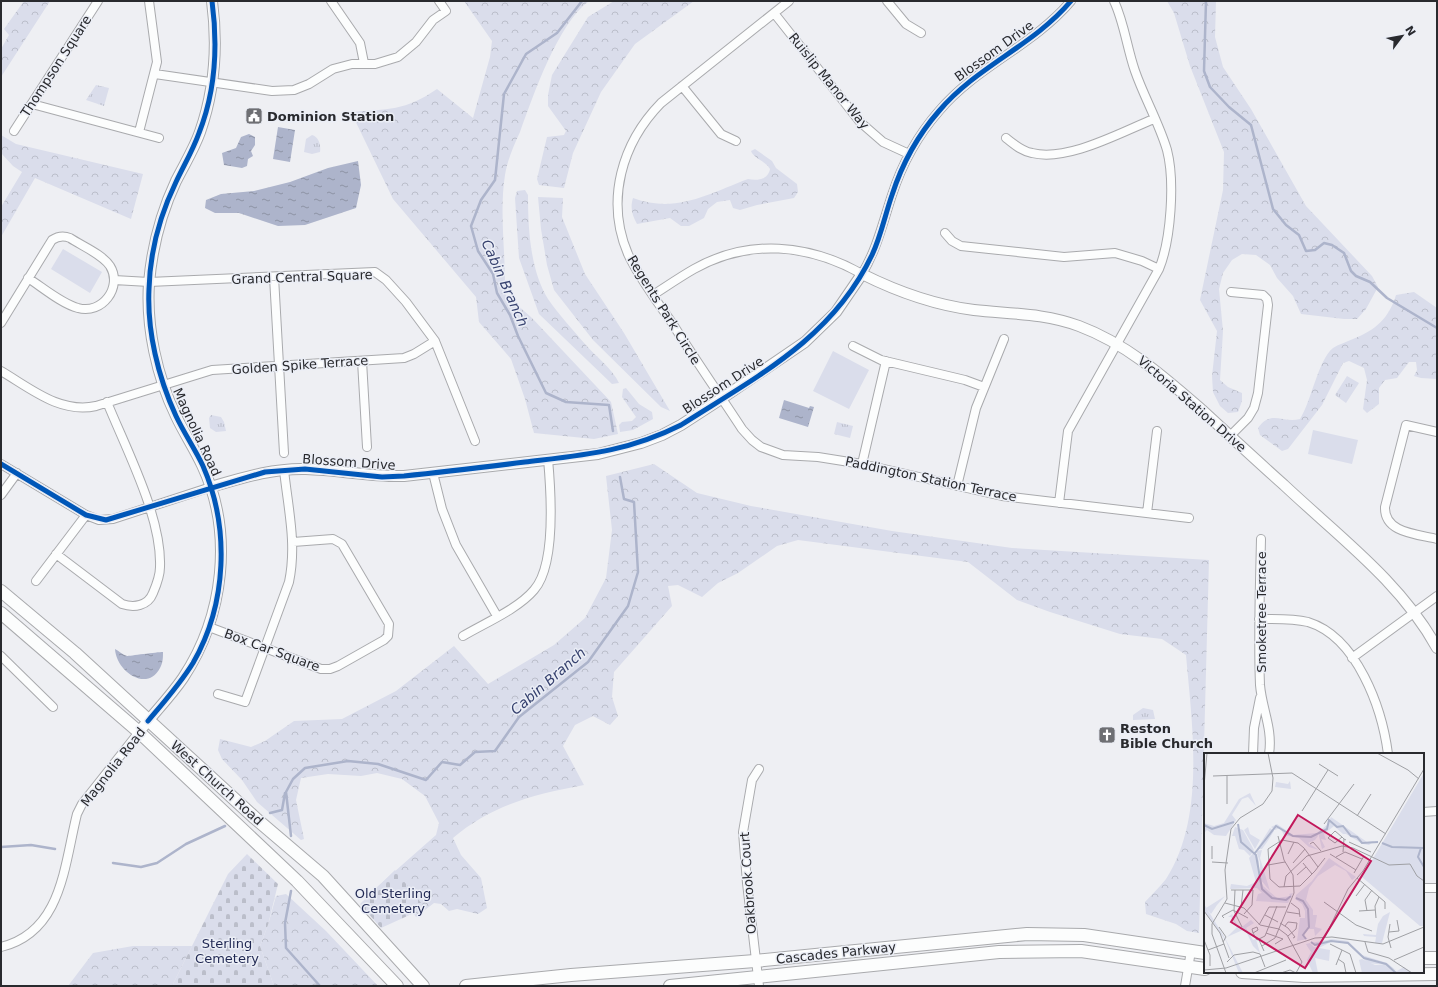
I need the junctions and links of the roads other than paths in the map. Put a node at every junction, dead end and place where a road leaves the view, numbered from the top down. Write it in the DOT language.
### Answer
graph roads {
  1 [pos="98,1"];
  2 [pos="149,1"];
  3 [pos="215,1"];
  4 [pos="331,1"];
  5 [pos="439,1"];
  6 [pos="790,1"];
  7 [pos="887,1"];
  8 [pos="1071,1"];
  9 [pos="1114,1"];
  10 [pos="774,13"];
  11 [pos="921,33"];
  12 [pos="364,63"];
  13 [pos="155,74"];
  14 [pos="213,83"];
  15 [pos="682,86"];
  16 [pos="32,104"];
  17 [pos="1154,119"];
  18 [pos="14,132"];
  19 [pos="139,132"];
  20 [pos="159,138"];
  21 [pos="1006,138"];
  22 [pos="736,141"];
  23 [pos="909,154"];
  24 [pos="945,232"];
  25 [pos="1159,269"];
  26 [pos="862,274"];
  27 [pos="274,277"];
  28 [pos="28,278"];
  29 [pos="114,280"];
  30 [pos="149,282"];
  31 [pos="1231,292"];
  32 [pos="653,295"];
  33 [pos="1,322"];
  34 [pos="1004,339"];
  35 [pos="435,341"];
  36 [pos="1117,344"];
  37 [pos="853,346"];
  38 [pos="362,361"];
  39 [pos="886,361"];
  40 [pos="278,367"];
  41 [pos="1,371"];
  42 [pos="163,384"];
  43 [pos="984,387"];
  44 [pos="721,399"];
  45 [pos="107,402"];
  46 [pos="1157,431"];
  47 [pos="1437,432"];
  48 [pos="1230,436"];
  49 [pos="475,441"];
  50 [pos="367,447"];
  51 [pos="284,453"];
  52 [pos="548,460"];
  53 [pos="1,464"];
  54 [pos="862,464"];
  55 [pos="284,470"];
  56 [pos="433,473"];
  57 [pos="17,474"];
  58 [pos="957,486"];
  59 [pos="211,487"];
  60 [pos="1,495"];
  61 [pos="1059,503"];
  62 [pos="150,507"];
  63 [pos="1147,513"];
  64 [pos="86,516"];
  65 [pos="1189,518"];
  66 [pos="1261,539"];
  67 [pos="1437,539"];
  68 [pos="293,542"];
  69 [pos="56,554"];
  70 [pos="36,581"];
  71 [pos="1,591"];
  72 [pos="1437,596"];
  73 [pos="1415,612"];
  74 [pos="1,613"];
  75 [pos="497,616"];
  76 [pos="1259,619"];
  77 [pos="209,627"];
  78 [pos="463,636"];
  79 [pos="264,648"];
  80 [pos="1437,648"];
  81 [pos="1,656"];
  82 [pos="1352,658"];
  83 [pos="1260,686"];
  84 [pos="218,694"];
  85 [pos="53,707"];
  86 [pos="148,721"];
  87 [pos="138,732"];
  88 [pos="1253,753"];
  89 [pos="1269,753"];
  90 [pos="1388,753"];
  91 [pos="759,769"];
  92 [pos="1437,811"];
  93 [pos="1424,812"];
  94 [pos="1424,888"];
  95 [pos="1437,888"];
  96 [pos="1,948"];
  97 [pos="1191,951"];
  98 [pos="1204,953"];
  99 [pos="1424,958"];
  100 [pos="1437,958"];
  101 [pos="754,961"];
  102 [pos="1188,966"];
  103 [pos="1204,969"];
  104 [pos="1258,973"];
  105 [pos="1437,974"];
  106 [pos="758,981"];
  107 [pos="397,986"];
  108 [pos="423,986"];
  109 [pos="466,986"];
  110 [pos="670,986"];
  111 [pos="1185,986"];
  1 -- 16 [label="street, Thompson Square"];
  2 -- 13 [label="street"];
  3 -- 14 [label="street, Magnolia Road"];
  4 -- 12 [label="street"];
  5 -- 12 [label="street"];
  6 -- 10 [label="street, Regents Park Circle"];
  7 -- 11 [label="street"];
  8 -- 23 [label="street, Blossom Drive"];
  9 -- 17 [label="street"];
  10 -- 15 [label="street, Regents Park Circle"];
  10 -- 23 [label="street, Ruislip Manor Way"];
  12 -- 14 [label="street"];
  13 -- 14 [label="street"];
  13 -- 19 [label="street"];
  14 -- 30 [label="street, Magnolia Road"];
  15 -- 22 [label="street"];
  15 -- 32 [label="street, Regents Park Circle"];
  16 -- 18 [label="street, Thompson Square"];
  16 -- 19 [label="street"];
  17 -- 21 [label="street"];
  17 -- 25 [label="street"];
  19 -- 20 [label="street"];
  23 -- 26 [label="street, Blossom Drive"];
  24 -- 25 [label="street"];
  25 -- 36 [label="street"];
  26 -- 32 [label="street, Victoria Station Drive"];
  26 -- 36 [label="street, Victoria Station Drive"];
  26 -- 44 [label="street, Blossom Drive"];
  27 -- 30 [label="street, Grand Central Square"];
  27 -- 35 [label="street, Grand Central Square"];
  27 -- 40 [label="street"];
  28 -- 29 [label="street"];
  28 -- 29 [label="street"];
  28 -- 33 [label="street"];
  29 -- 30 [label="street, Grand Central Square"];
  30 -- 42 [label="street, Magnolia Road"];
  31 -- 48 [label="street"];
  32 -- 44 [label="street, Regents Park Circle"];
  34 -- 43 [label="street"];
  35 -- 38 [label="street, Golden Spike Terrace"];
  35 -- 49 [label="street, Grand Central Square"];
  36 -- 48 [label="street, Victoria Station Drive"];
  36 -- 61 [label="street"];
  37 -- 39 [label="street"];
  38 -- 40 [label="street, Golden Spike Terrace"];
  38 -- 50 [label="street"];
  39 -- 43 [label="street"];
  39 -- 54 [label="street"];
  40 -- 42 [label="street, Golden Spike Terrace"];
  40 -- 51 [label="street"];
  41 -- 45 [label="street, Golden Spike Terrace"];
  42 -- 45 [label="street, Golden Spike Terrace"];
  42 -- 59 [label="street, Magnolia Road"];
  43 -- 58 [label="street"];
  44 -- 52 [label="street, Blossom Drive"];
  44 -- 54 [label="street, Paddington Station Terrace"];
  45 -- 62 [label="street"];
  46 -- 63 [label="street"];
  47 -- 67 [label="street"];
  48 -- 73 [label="street, Victoria Station Drive"];
  52 -- 56 [label="street, Blossom Drive"];
  52 -- 75 [label="street"];
  53 -- 57 [label="street"];
  54 -- 58 [label="street, Paddington Station Terrace"];
  55 -- 56 [label="street, Blossom Drive"];
  55 -- 59 [label="street, Blossom Drive"];
  55 -- 68 [label="street"];
  56 -- 75 [label="street"];
  57 -- 60 [label="street"];
  57 -- 64 [label="street"];
  58 -- 61 [label="street, Paddington Station Terrace"];
  59 -- 62 [label="street"];
  59 -- 77 [label="street, Magnolia Road"];
  61 -- 63 [label="street, Paddington Station Terrace"];
  62 -- 64 [label="street"];
  62 -- 69 [label="street"];
  63 -- 65 [label="street, Paddington Station Terrace"];
  64 -- 69 [label="street"];
  66 -- 76 [label="street, Smoketree Terrace"];
  68 -- 79 [label="street"];
  68 -- 79 [label="street, Box Car Square"];
  69 -- 70 [label="street"];
  71 -- 86 [label="main road, West Church Road"];
  72 -- 73 [label="street"];
  73 -- 80 [label="street, Victoria Station Drive"];
  73 -- 82 [label="street"];
  74 -- 87 [label="main road, West Church Road"];
  75 -- 78 [label="street"];
  76 -- 82 [label="street"];
  76 -- 83 [label="street, Smoketree Terrace"];
  77 -- 79 [label="street, Box Car Square"];
  77 -- 86 [label="street, Magnolia Road"];
  79 -- 84 [label="street"];
  81 -- 85 [label="street"];
  82 -- 90 [label="street"];
  83 -- 88 [label="street, Smoketree Terrace"];
  83 -- 89 [label="street, Smoketree Terrace"];
  86 -- 87 [label="street, Magnolia Road"];
  86 -- 108 [label="main road, West Church Road"];
  87 -- 96 [label="street, Magnolia Road"];
  87 -- 107 [label="main road, West Church Road"];
  91 -- 101 [label="street, Oakbrook Court"];
  92 -- 93 [label="street"];
  94 -- 95 [label="street"];
  97 -- 98 [label="main road, Cascades Parkway"];
  97 -- 101 [label="main road, Cascades Parkway"];
  97 -- 102 [label="street"];
  99 -- 100 [label="main road"];
  101 -- 106 [label="street, Oakbrook Court"];
  101 -- 109 [label="main road, Cascades Parkway"];
  102 -- 103 [label="main road, Cascades Parkway"];
  102 -- 106 [label="main road, Cascades Parkway"];
  102 -- 111 [label="street"];
  104 -- 105 [label="main road"];
  106 -- 110 [label="main road, Cascades Parkway"];
}
